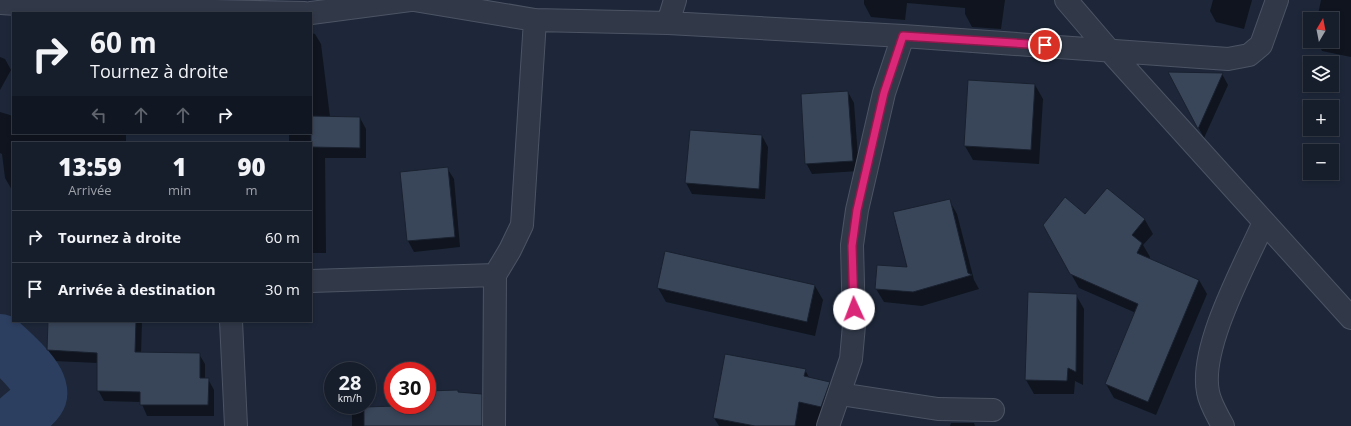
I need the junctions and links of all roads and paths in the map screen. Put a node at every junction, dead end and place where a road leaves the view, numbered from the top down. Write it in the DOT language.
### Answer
graph roads {
  1 [pos="410,0"];
  2 [pos="414,0"];
  3 [pos="675,0"];
  4 [pos="1066,0"];
  5 [pos="1276,0"];
  6 [pos="0,3"];
  7 [pos="311,10"];
  8 [pos="535,20"];
  9 [pos="668,23"];
  10 [pos="903,36"];
  11 [pos="1108,50"];
  12 [pos="1264,222"];
  13 [pos="495,275"];
  14 [pos="312,281"];
  15 [pos="1351,318"];
  16 [pos="232,322"];
  17 [pos="840,394"];
  18 [pos="993,410"];
  19 [pos="236,426"];
  20 [pos="494,426"];
  21 [pos="828,426"];
  22 [pos="1223,426"];
  1 -- 7 [label="street"];
  2 -- 8 [label="street"];
  3 -- 9 [label="street"];
  4 -- 11 [label="street"];
  5 -- 11 [label="street"];
  6 -- 7 [label="street"];
  8 -- 9 [label="street"];
  8 -- 13 [label="street"];
  9 -- 10 [label="street"];
  10 -- 11 [label="street"];
  10 -- 17 [label="street"];
  11 -- 12 [label="street"];
  12 -- 15 [label="street"];
  12 -- 22 [label="street"];
  13 -- 14 [label="street"];
  13 -- 20 [label="street"];
  16 -- 19 [label="street"];
  17 -- 18 [label="street"];
  17 -- 21 [label="street"];
}
